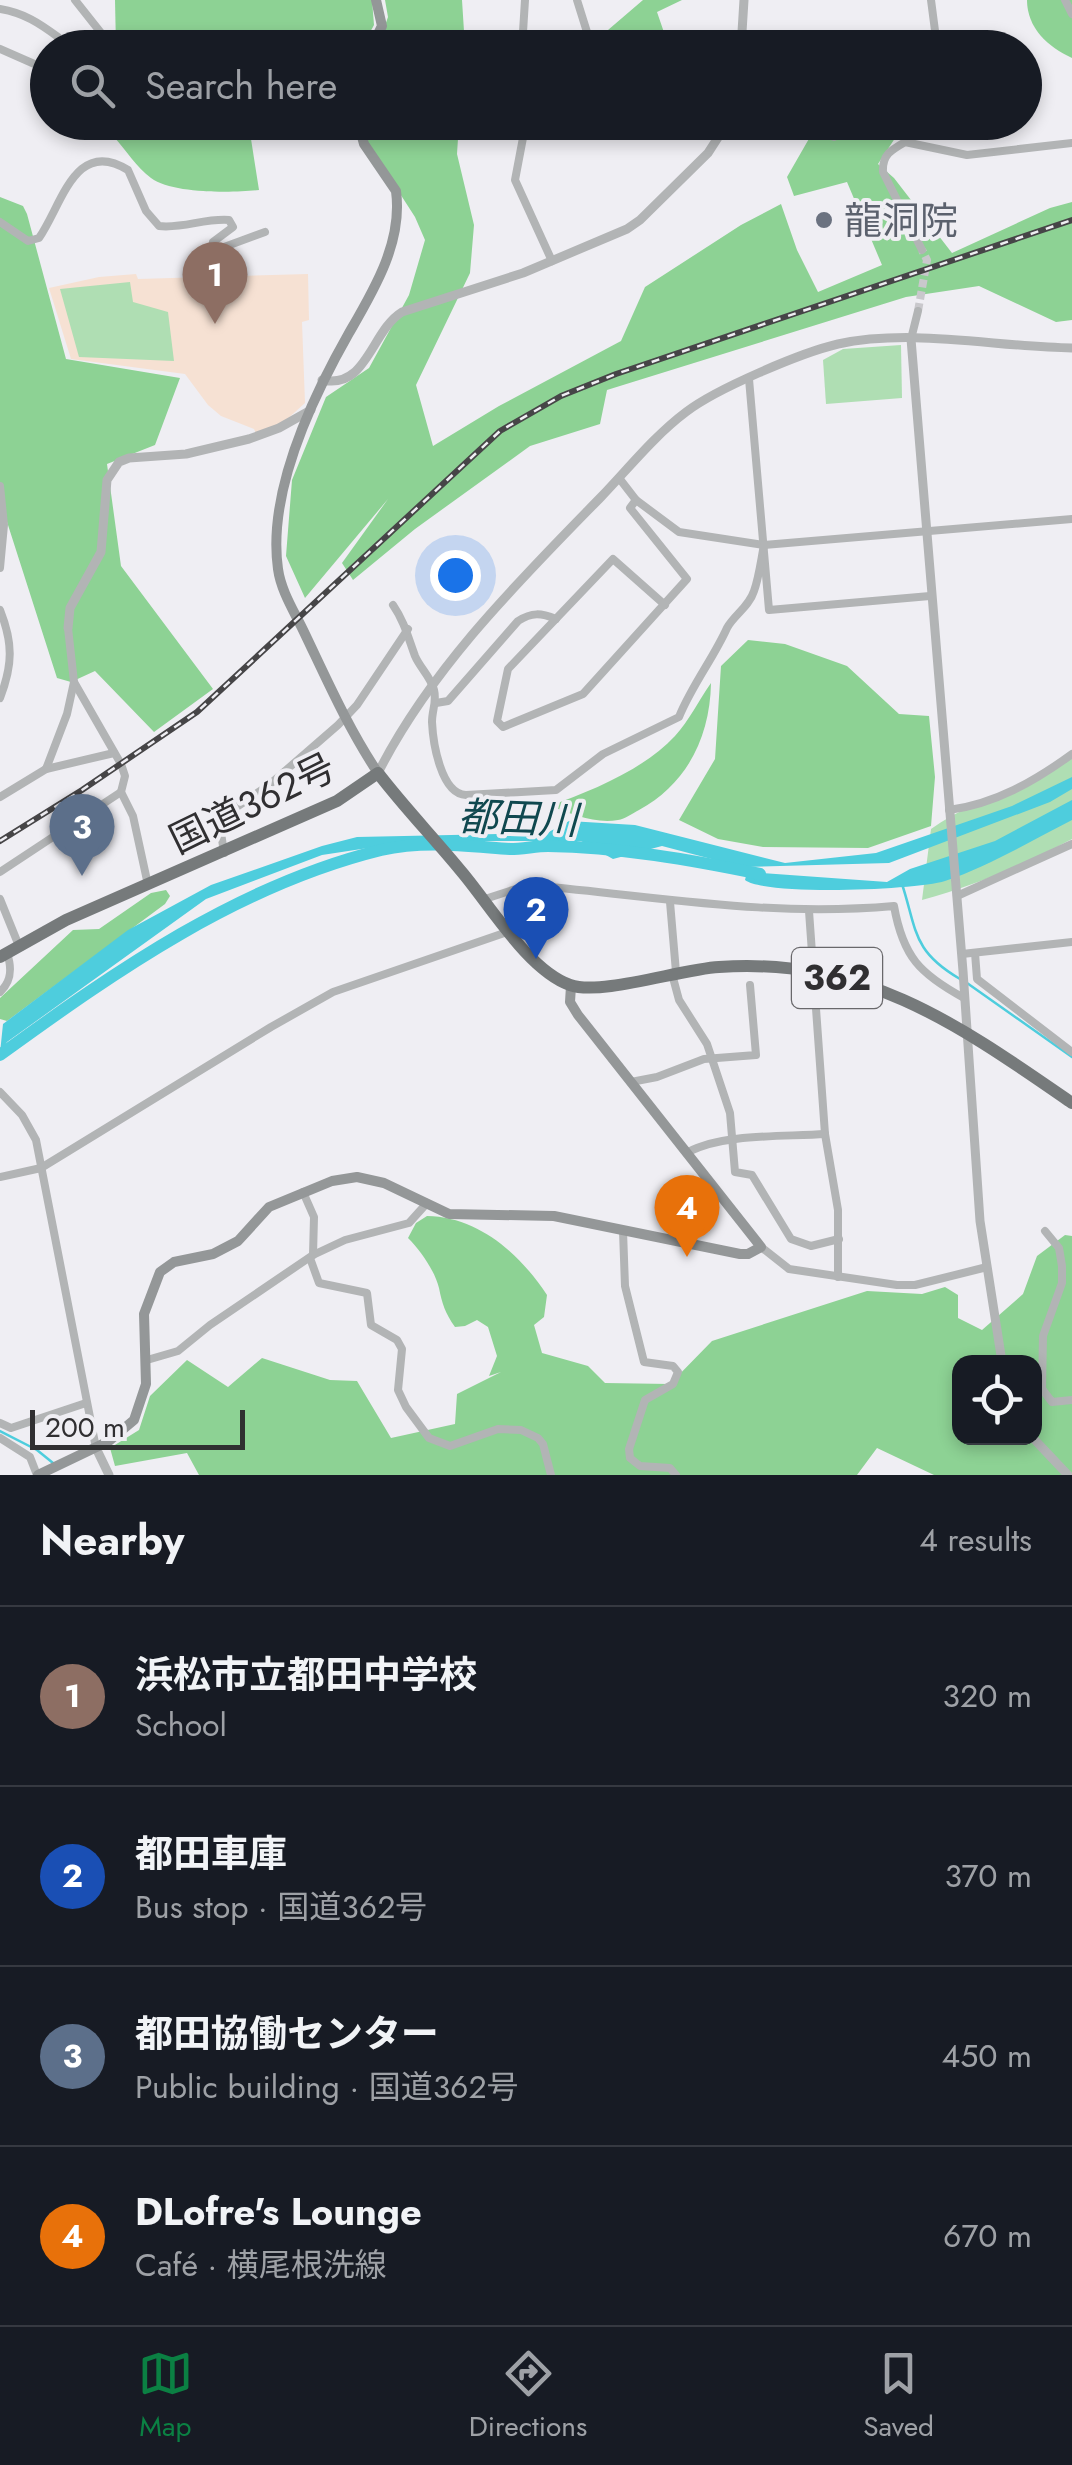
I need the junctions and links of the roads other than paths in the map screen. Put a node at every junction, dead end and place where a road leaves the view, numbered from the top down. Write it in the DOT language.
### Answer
graph roads {
  1 [pos="75,0"];
  2 [pos="376,0"];
  3 [pos="525,0"];
  4 [pos="577,0"];
  5 [pos="744,0"];
  6 [pos="931,0"];
  7 [pos="1064,0"];
  8 [pos="0,9"];
  9 [pos="1072,14"];
  10 [pos="48,30"];
  11 [pos="99,30"];
  12 [pos="380,30"];
  13 [pos="523,30"];
  14 [pos="586,30"];
  15 [pos="742,30"];
  16 [pos="935,30"];
  17 [pos="0,49"];
  18 [pos="30,60"];
  19 [pos="363,140"];
  20 [pos="522,140"];
  21 [pos="716,140"];
  22 [pos="905,142"];
  23 [pos="1072,143"];
  24 [pos="0,222"];
  25 [pos="264,232"];
  26 [pos="922,250"];
  27 [pos="552,261"];
  28 [pos="918,312"];
  29 [pos="911,339"];
  30 [pos="1072,348"];
  31 [pos="749,379"];
  32 [pos="322,380"];
  33 [pos="310,410"];
  34 [pos="619,478"];
  35 [pos="0,486"];
  36 [pos="636,500"];
  37 [pos="1072,519"];
  38 [pos="925,530"];
  39 [pos="764,545"];
  40 [pos="0,568"];
  41 [pos="930,596"];
  42 [pos="394,604"];
  43 [pos="665,605"];
  44 [pos="0,610"];
  45 [pos="556,620"];
  46 [pos="68,628"];
  47 [pos="408,629"];
  48 [pos="74,682"];
  49 [pos="433,685"];
  50 [pos="0,698"];
  51 [pos="436,702"];
  52 [pos="114,753"];
  53 [pos="1072,754"];
  54 [pos="46,770"];
  55 [pos="378,773"];
  56 [pos="121,792"];
  57 [pos="0,797"];
  58 [pos="948,810"];
  59 [pos="1072,844"];
  60 [pos="224,853"];
  61 [pos="0,872"];
  62 [pos="148,885"];
  63 [pos="956,893"];
  64 [pos="0,898"];
  65 [pos="485,899"];
  66 [pos="670,902"];
  67 [pos="808,911"];
  68 [pos="510,932"];
  69 [pos="1072,942"];
  70 [pos="9,952"];
  71 [pos="976,953"];
  72 [pos="962,954"];
  73 [pos="674,972"];
  74 [pos="811,972"];
  75 [pos="750,985"];
  76 [pos="572,986"];
  77 [pos="0,992"];
  78 [pos="964,994"];
  79 [pos="968,1031"];
  80 [pos="1072,1052"];
  81 [pos="712,1058"];
  82 [pos="631,1082"];
  83 [pos="0,1092"];
  84 [pos="1072,1103"];
  85 [pos="826,1134"];
  86 [pos="730,1142"];
  87 [pos="688,1152"];
  88 [pos="42,1168"];
  89 [pos="0,1176"];
  90 [pos="303,1192"];
  91 [pos="427,1204"];
  92 [pos="623,1231"];
  93 [pos="1045,1231"];
  94 [pos="839,1240"];
  95 [pos="760,1247"];
  96 [pos="312,1256"];
  97 [pos="987,1266"];
  98 [pos="838,1276"];
  99 [pos="1001,1355"];
  100 [pos="147,1360"];
  101 [pos="1072,1400"];
  102 [pos="86,1403"];
  103 [pos="0,1423"];
  104 [pos="0,1438"];
  105 [pos="1040,1445"];
  106 [pos="96,1448"];
  107 [pos="38,1475"];
  108 [pos="109,1475"];
  109 [pos="551,1475"];
  110 [pos="676,1475"];
  111 [pos="1068,1475"];
  1 -- 11 [label="street"];
  2 -- 12 [label="main road"];
  3 -- 13 [label="street"];
  4 -- 14 [label="street"];
  5 -- 15 [label="street"];
  6 -- 16 [label="street"];
  7 -- 9 [label="street"];
  8 -- 10 [label="street"];
  17 -- 18 [label="street"];
  19 -- 32 [label="main road"];
  20 -- 27 [label="street"];
  21 -- 27 [label="street"];
  22 -- 23 [label="street"];
  22 -- 26 [label="street"];
  24 -- 25 [label="street"];
  27 -- 32 [label="street"];
  28 -- 29 [label="street"];
  29 -- 30 [label="street"];
  29 -- 31 [label="street"];
  29 -- 38 [label="street"];
  31 -- 34 [label="street"];
  31 -- 39 [label="street"];
  32 -- 33 [label="main road"];
  33 -- 46 [label="street"];
  33 -- 55 [label="main road"];
  34 -- 36 [label="street"];
  34 -- 49 [label="street"];
  35 -- 40 [label="street"];
  36 -- 39 [label="street"];
  36 -- 43 [label="street"];
  37 -- 38 [label="street"];
  38 -- 39 [label="street"];
  38 -- 41 [label="street"];
  39 -- 41 [label="street"];
  39 -- 51 [label="street"];
  41 -- 58 [label="street"];
  42 -- 47 [label="street"];
  43 -- 45 [label="street"];
  43 -- 45 [label="street"];
  44 -- 50 [label="street"];
  45 -- 51 [label="street"];
  46 -- 48 [label="street"];
  47 -- 49 [label="street"];
  47 -- 60 [label="street"];
  48 -- 52 [label="street"];
  48 -- 54 [label="street"];
  49 -- 51 [label="street"];
  49 -- 55 [label="street"];
  52 -- 54 [label="street"];
  52 -- 56 [label="street"];
  53 -- 58 [label="street"];
  54 -- 57 [label="street"];
  55 -- 60 [label="highway, 国道362号"];
  55 -- 65 [label="highway, 国道362号"];
  56 -- 61 [label="street"];
  56 -- 62 [label="street"];
  58 -- 63 [label="street"];
  59 -- 63 [label="street"];
  60 -- 62 [label="highway, 国道362号"];
  62 -- 70 [label="highway, 国道362号"];
  63 -- 72 [label="street"];
  64 -- 70 [label="street"];
  65 -- 66 [label="street"];
  65 -- 68 [label="highway, 国道362号"];
  66 -- 67 [label="street"];
  66 -- 73 [label="street"];
  67 -- 74 [label="street"];
  67 -- 78 [label="street"];
  68 -- 76 [label="highway, 国道362号"];
  68 -- 88 [label="street"];
  69 -- 71 [label="street"];
  70 -- 77 [label="street"];
  71 -- 72 [label="street"];
  71 -- 80 [label="street"];
  72 -- 78 [label="street"];
  73 -- 74 [label="highway, 362"];
  73 -- 76 [label="highway, 362"];
  73 -- 81 [label="street"];
  74 -- 79 [label="highway, 362"];
  74 -- 85 [label="street"];
  75 -- 81 [label="street"];
  76 -- 82 [label="main road"];
  78 -- 79 [label="street"];
  79 -- 84 [label="highway, 362"];
  79 -- 97 [label="street"];
  81 -- 82 [label="street"];
  81 -- 86 [label="street"];
  82 -- 87 [label="main road"];
  83 -- 88 [label="street"];
  85 -- 86 [label="street"];
  85 -- 94 [label="street"];
  86 -- 87 [label="street"];
  86 -- 94 [label="street"];
  87 -- 95 [label="main road"];
  88 -- 89 [label="street"];
  88 -- 102 [label="street"];
  90 -- 91 [label="main road"];
  90 -- 96 [label="street"];
  90 -- 100 [label="main road"];
  91 -- 92 [label="main road"];
  91 -- 96 [label="street"];
  92 -- 95 [label="main road"];
  92 -- 110 [label="street"];
  93 -- 101 [label="street"];
  94 -- 98 [label="street"];
  95 -- 98 [label="street"];
  96 -- 100 [label="street"];
  96 -- 109 [label="street"];
  97 -- 98 [label="street"];
  97 -- 99 [label="street"];
  100 -- 106 [label="main road"];
  102 -- 103 [label="street"];
  102 -- 106 [label="street"];
  104 -- 107 [label="street"];
  105 -- 111 [label="street"];
  106 -- 107 [label="main road"];
  106 -- 108 [label="street"];
}
